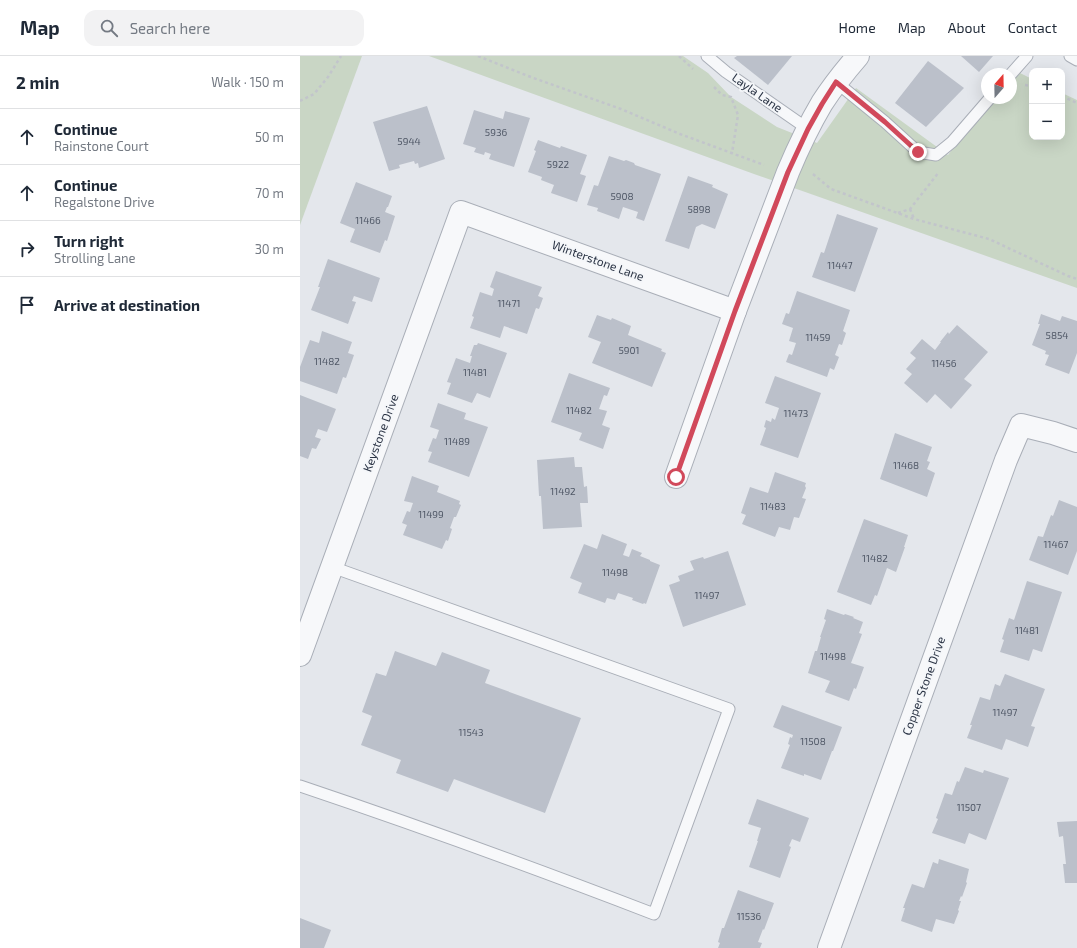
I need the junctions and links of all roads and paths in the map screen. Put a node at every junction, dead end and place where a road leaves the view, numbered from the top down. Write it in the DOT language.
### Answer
graph roads {
  1 [pos="341,56"];
  2 [pos="478,56"];
  3 [pos="707,56"];
  4 [pos="858,56"];
  5 [pos="1027,56"];
  6 [pos="1070,56"];
  7 [pos="1077,60"];
  8 [pos="1016,68"];
  9 [pos="836,82"];
  10 [pos="731,97"];
  11 [pos="1065,97"];
  12 [pos="300,102"];
  13 [pos="1077,103"];
  14 [pos="985,104"];
  15 [pos="808,129"];
  16 [pos="732,153"];
  17 [pos="764,165"];
  18 [pos="813,174"];
  19 [pos="936,176"];
  20 [pos="910,209"];
  21 [pos="461,212"];
  22 [pos="898,213"];
  23 [pos="914,219"];
  24 [pos="1077,279"];
  25 [pos="735,311"];
  26 [pos="1077,441"];
  27 [pos="676,477"];
  28 [pos="332,566"];
  29 [pos="300,655"];
  30 [pos="300,786"];
  31 [pos="829,948"];
  1 -- 12 [label="path"];
  2 -- 16 [label="path"];
  3 -- 15 [label="lane, Layla Lane"];
  4 -- 9 [label="street"];
  5 -- 8 [label="lane"];
  6 -- 7 [label="lane"];
  9 -- 14 [label="lane"];
  9 -- 15 [label="street"];
  10 -- 16 [label="path"];
  11 -- 13 [label="path"];
  15 -- 25 [label="street"];
  16 -- 17 [label="path"];
  18 -- 22 [label="path"];
  19 -- 20 [label="path"];
  20 -- 22 [label="path"];
  20 -- 23 [label="path"];
  21 -- 25 [label="street, Winterstone Lane"];
  21 -- 28 [label="street, Keystone Drive"];
  22 -- 23 [label="path"];
  23 -- 24 [label="path"];
  25 -- 27 [label="street"];
  26 -- 31 [label="street, Copper Stone Drive"];
  28 -- 29 [label="street, Keystone Drive"];
  28 -- 30 [label="lane"];
}
